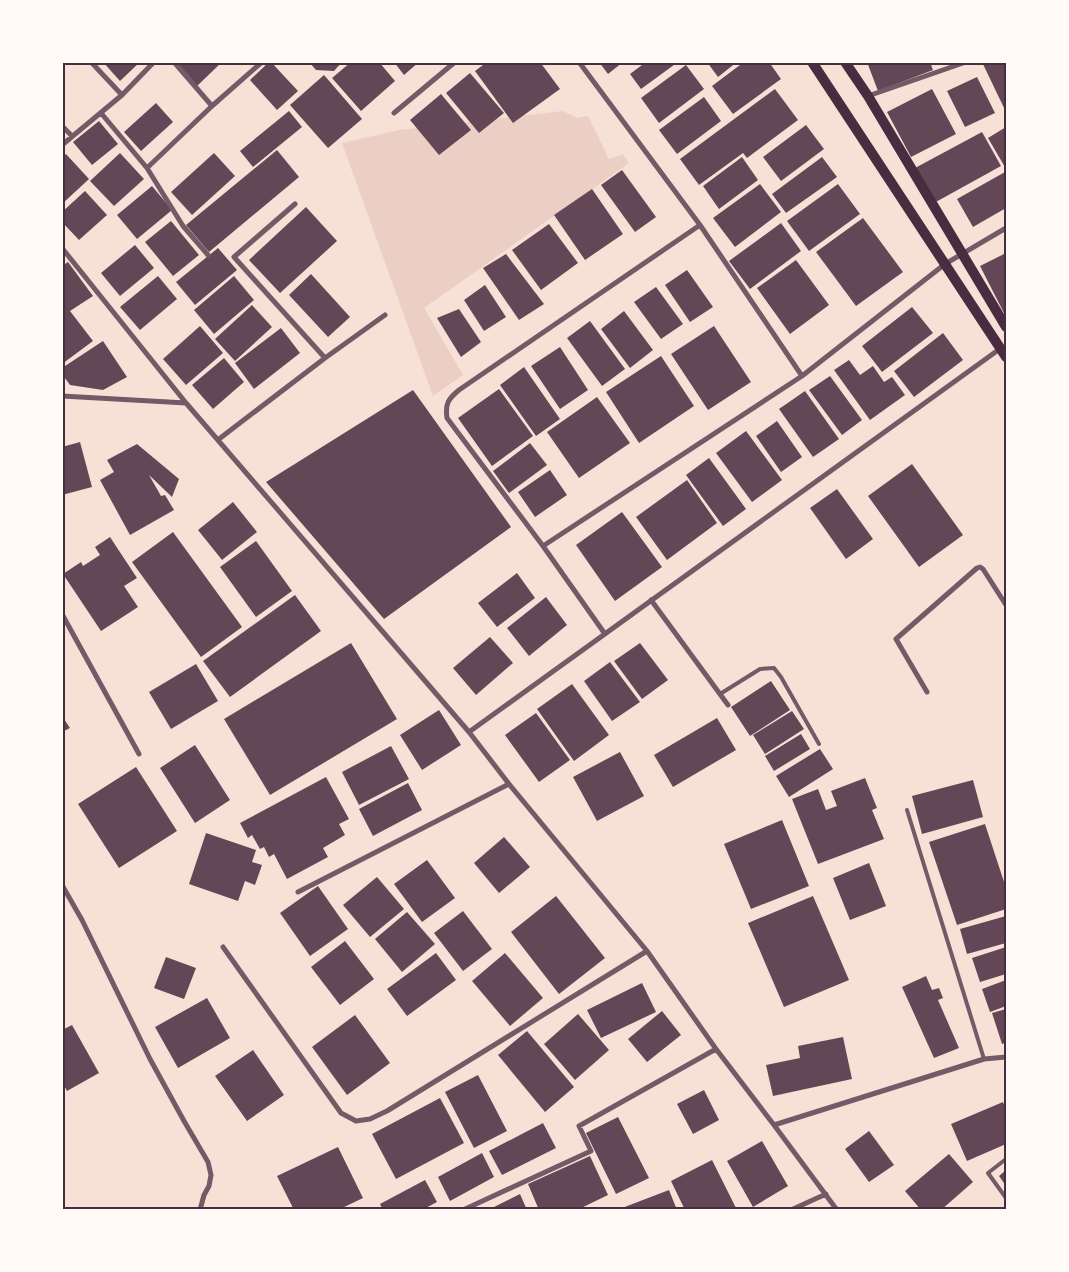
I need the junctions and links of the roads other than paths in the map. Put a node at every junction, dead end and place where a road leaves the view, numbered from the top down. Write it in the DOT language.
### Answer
graph roads {
  1 [pos="91,62"];
  2 [pos="154,62"];
  3 [pos="174,62"];
  4 [pos="262,62"];
  5 [pos="455,62"];
  6 [pos="579,62"];
  7 [pos="812,62"];
  8 [pos="845,62"];
  9 [pos="966,62"];
  10 [pos="122,96"];
  11 [pos="868,96"];
  12 [pos="212,106"];
  13 [pos="394,112"];
  14 [pos="101,113"];
  15 [pos="62,126"];
  16 [pos="72,136"];
  17 [pos="62,145"];
  18 [pos="147,168"];
  19 [pos="295,204"];
  20 [pos="700,225"];
  21 [pos="1006,228"];
  22 [pos="63,250"];
  23 [pos="962,254"];
  24 [pos="208,255"];
  25 [pos="945,264"];
  26 [pos="385,315"];
  27 [pos="1006,327"];
  28 [pos="1004,352"];
  29 [pos="325,358"];
  30 [pos="802,376"];
  31 [pos="62,396"];
  32 [pos="186,403"];
  33 [pos="219,439"];
  34 [pos="542,546"];
  35 [pos="651,600"];
  36 [pos="1006,605"];
  37 [pos="62,614"];
  38 [pos="605,634"];
  39 [pos="927,692"];
  40 [pos="720,694"];
  41 [pos="728,705"];
  42 [pos="470,732"];
  43 [pos="819,744"];
  44 [pos="139,754"];
  45 [pos="509,784"];
  46 [pos="907,810"];
  47 [pos="62,885"];
  48 [pos="298,892"];
  49 [pos="223,947"];
  50 [pos="648,952"];
  51 [pos="716,1049"];
  52 [pos="1006,1057"];
  53 [pos="984,1059"];
  54 [pos="774,1125"];
  55 [pos="1006,1159"];
  56 [pos="826,1194"];
  57 [pos="1006,1198"];
  58 [pos="200,1210"];
  59 [pos="463,1210"];
  60 [pos="791,1210"];
  61 [pos="837,1210"];
  1 -- 10 [label="street"];
  2 -- 10 [label="street"];
  3 -- 12 [label="street"];
  4 -- 12 [label="street"];
  5 -- 13 [label="street"];
  6 -- 20 [label="street"];
  7 -- 25 [label="main road"];
  8 -- 11 [label="main road"];
  9 -- 11 [label="street"];
  10 -- 14 [label="street"];
  11 -- 23 [label="main road"];
  12 -- 18 [label="street"];
  14 -- 16 [label="street"];
  14 -- 18 [label="street"];
  15 -- 16 [label="street"];
  16 -- 17 [label="street"];
  18 -- 24 [label="street"];
  19 -- 29 [label="street"];
  20 -- 30 [label="street"];
  20 -- 34 [label="street"];
  21 -- 23 [label="street"];
  22 -- 32 [label="street"];
  23 -- 25 [label="street"];
  23 -- 27 [label="main road"];
  25 -- 28 [label="main road"];
  25 -- 30 [label="street"];
  26 -- 29 [label="street"];
  28 -- 35 [label="street"];
  29 -- 33 [label="street"];
  30 -- 34 [label="street"];
  31 -- 32 [label="street"];
  32 -- 33 [label="street"];
  33 -- 42 [label="street"];
  34 -- 38 [label="street"];
  35 -- 38 [label="street"];
  35 -- 40 [label="street"];
  36 -- 39 [label="street"];
  37 -- 44 [label="street"];
  38 -- 42 [label="street"];
  40 -- 41 [label="street"];
  40 -- 43 [label="lane"];
  42 -- 45 [label="street"];
  45 -- 48 [label="street"];
  45 -- 50 [label="street"];
  46 -- 53 [label="lane"];
  47 -- 58 [label="street"];
  49 -- 50 [label="street"];
  50 -- 51 [label="street"];
  51 -- 54 [label="street"];
  51 -- 59 [label="street"];
  52 -- 53 [label="street"];
  53 -- 54 [label="street"];
  54 -- 56 [label="street"];
  55 -- 57 [label="lane"];
  56 -- 60 [label="street"];
  56 -- 61 [label="street"];
}
